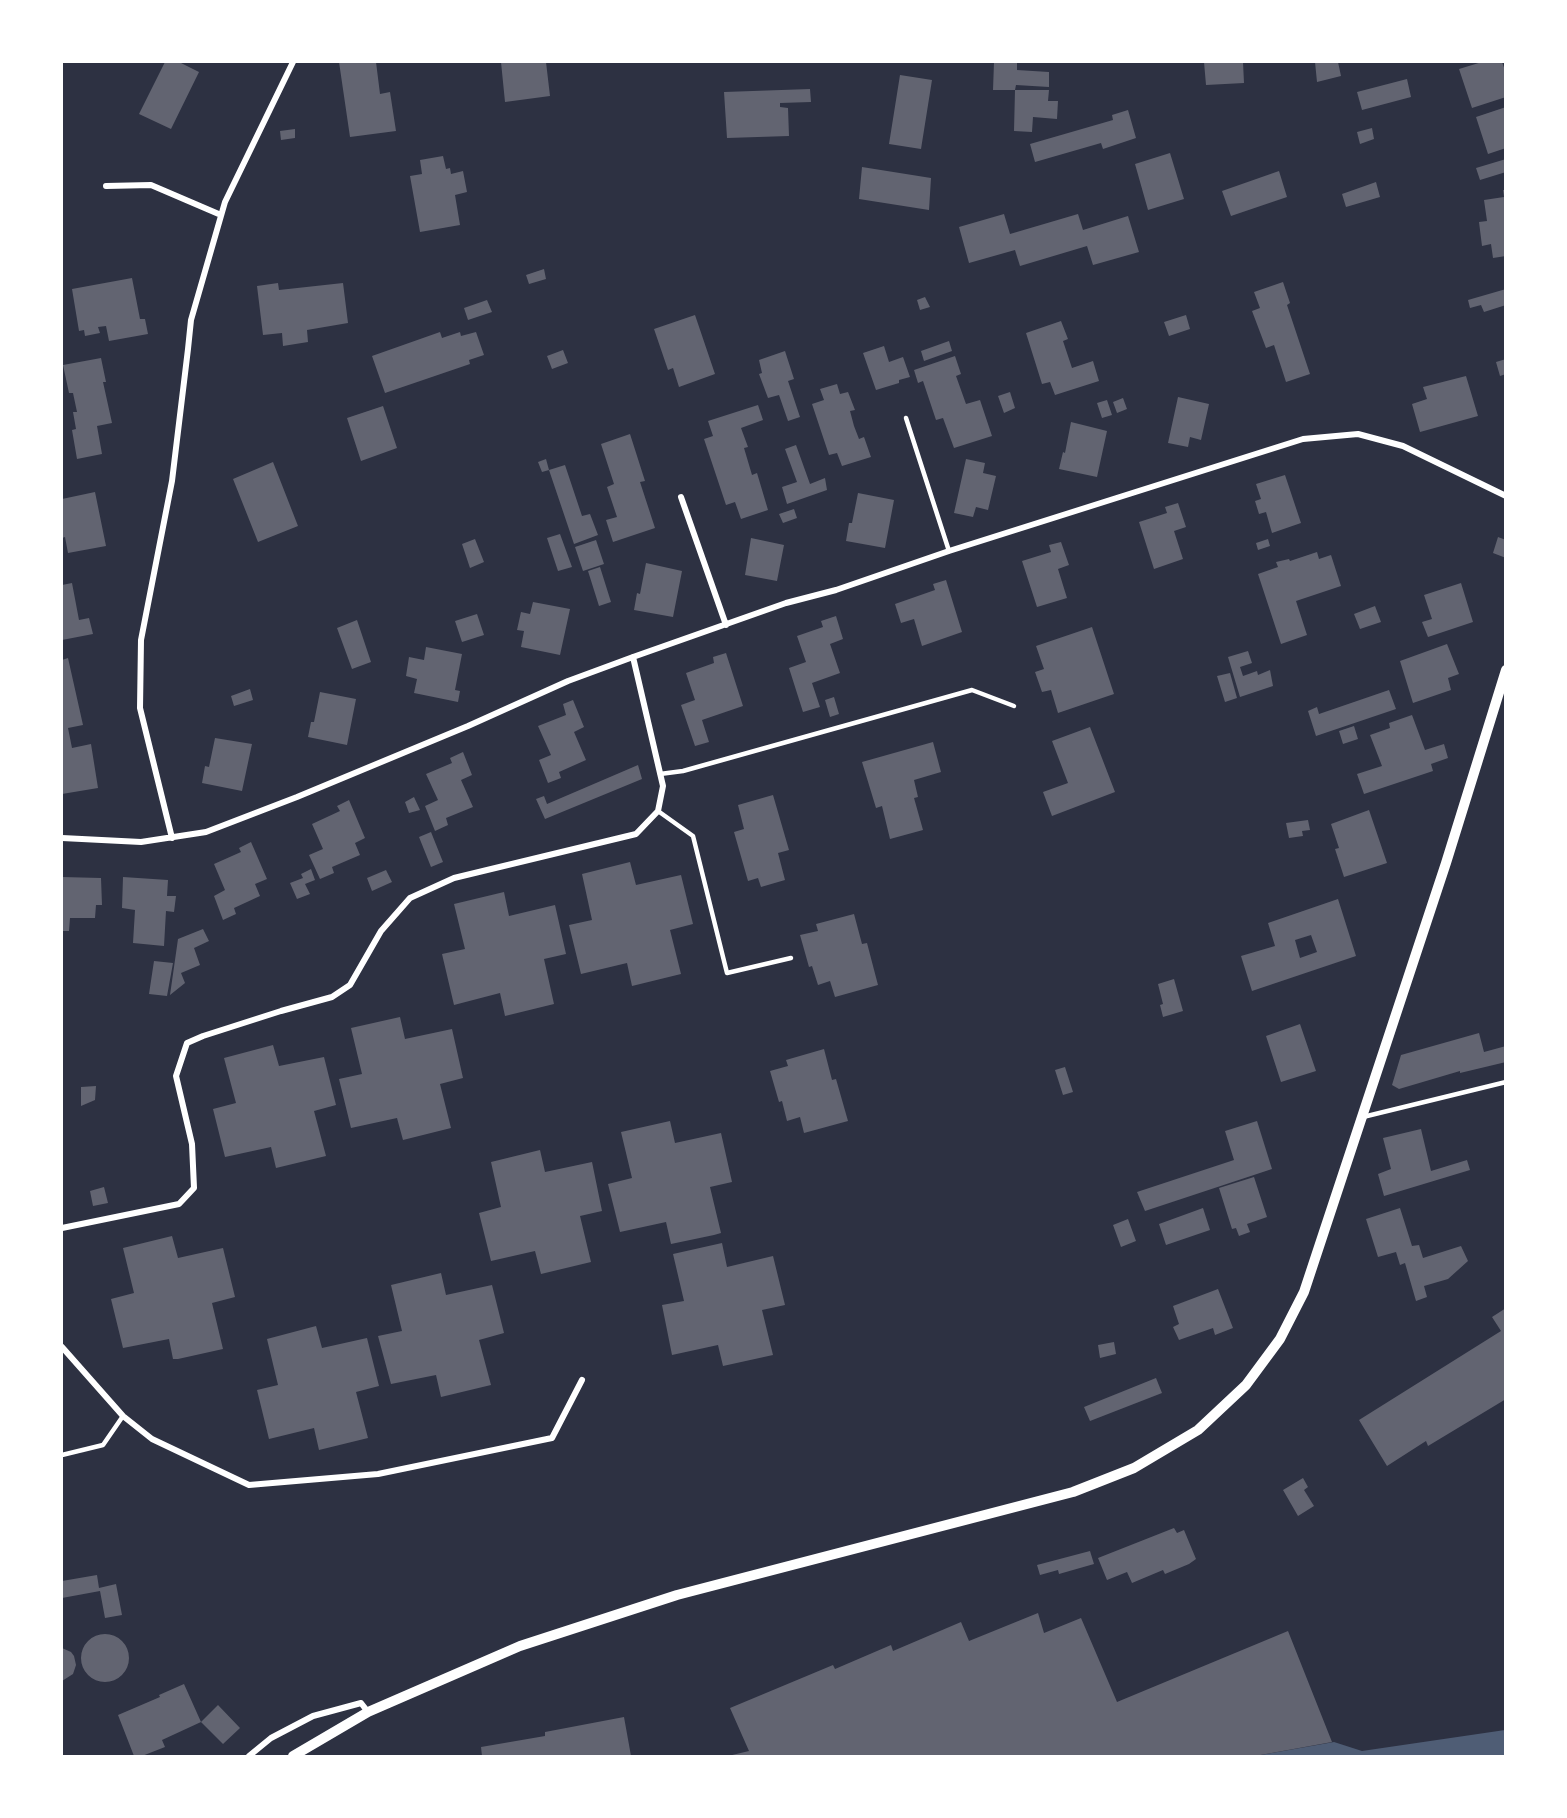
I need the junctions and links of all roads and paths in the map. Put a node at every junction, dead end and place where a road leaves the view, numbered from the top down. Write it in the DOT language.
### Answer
graph roads {
  1 [pos="293,62"];
  2 [pos="106,186"];
  3 [pos="221,215"];
  4 [pos="906,418"];
  5 [pos="1506,496"];
  6 [pos="681,497"];
  7 [pos="949,551"];
  8 [pos="726,625"];
  9 [pos="633,657"];
  10 [pos="1506,670"];
  11 [pos="1014,706"];
  12 [pos="660,774"];
  13 [pos="658,811"];
  14 [pos="62,838"];
  15 [pos="172,838"];
  16 [pos="791,958"];
  17 [pos="1506,1082"];
  18 [pos="1363,1117"];
  19 [pos="62,1228"];
  20 [pos="62,1350"];
  21 [pos="582,1380"];
  22 [pos="123,1416"];
  23 [pos="62,1455"];
  24 [pos="368,1712"];
  25 [pos="249,1756"];
  26 [pos="293,1756"];
  1 -- 3 [label="street"];
  2 -- 3 [label="street"];
  3 -- 15 [label="street"];
  4 -- 7 [label="lane"];
  5 -- 7 [label="street"];
  6 -- 8 [label="street"];
  7 -- 8 [label="street"];
  8 -- 9 [label="street"];
  9 -- 12 [label="street"];
  9 -- 15 [label="street"];
  10 -- 18 [label="street"];
  11 -- 12 [label="lane"];
  12 -- 13 [label="street"];
  13 -- 16 [label="lane"];
  13 -- 19 [label="street"];
  14 -- 15 [label="street"];
  17 -- 18 [label="lane"];
  18 -- 24 [label="street"];
  20 -- 22 [label="street"];
  21 -- 22 [label="street"];
  22 -- 23 [label="lane"];
  24 -- 25 [label="street"];
  24 -- 26 [label="street"];
}
